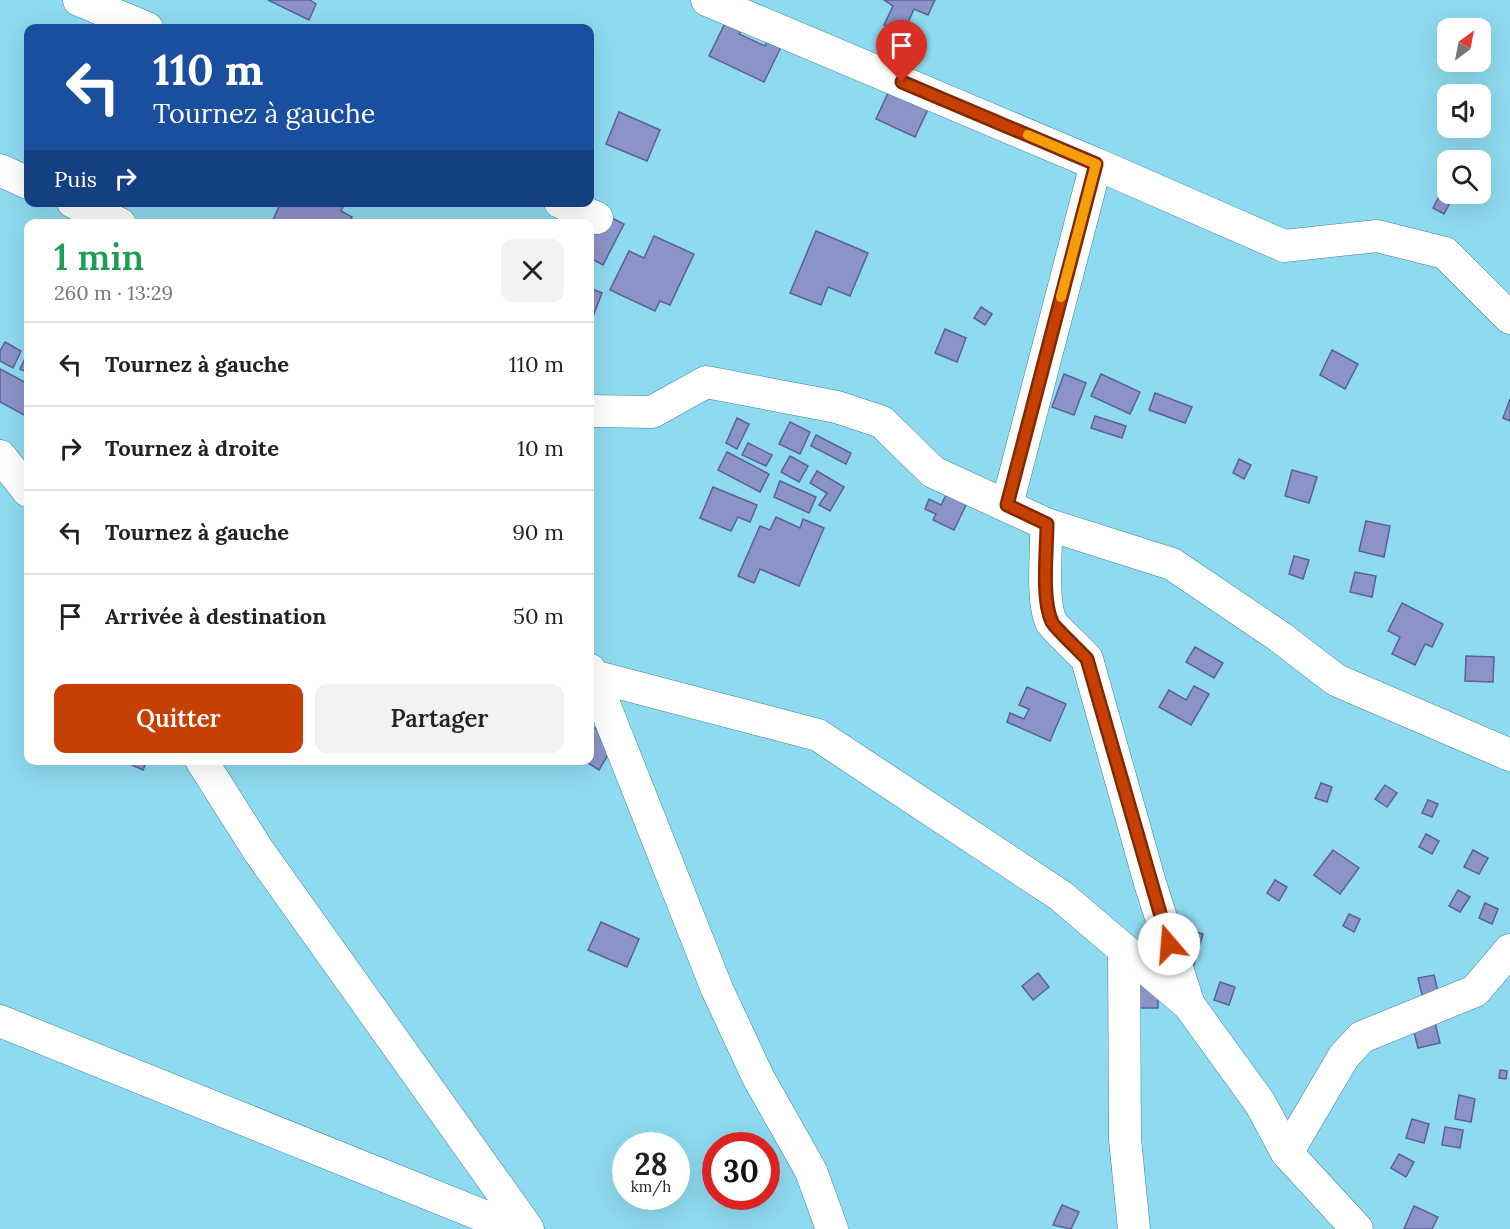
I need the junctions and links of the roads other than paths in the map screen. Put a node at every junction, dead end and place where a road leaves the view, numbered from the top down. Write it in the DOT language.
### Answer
graph roads {
  1 [pos="79,0"];
  2 [pos="707,0"];
  3 [pos="137,24"];
  4 [pos="1096,164"];
  5 [pos="0,170"];
  6 [pos="24,181"];
  7 [pos="84,207"];
  8 [pos="572,207"];
  9 [pos="597,218"];
  10 [pos="109,219"];
  11 [pos="1510,318"];
  12 [pos="594,411"];
  13 [pos="0,456"];
  14 [pos="24,486"];
  15 [pos="1007,505"];
  16 [pos="1047,524"];
  17 [pos="594,674"];
  18 [pos="594,681"];
  19 [pos="1510,755"];
  20 [pos="204,765"];
  21 [pos="1124,950"];
  22 [pos="1510,950"];
  23 [pos="1189,1005"];
  24 [pos="0,1021"];
  25 [pos="1287,1153"];
  26 [pos="516,1229"];
  27 [pos="528,1229"];
  28 [pos="832,1229"];
  29 [pos="1134,1229"];
  30 [pos="1357,1229"];
  1 -- 3 [label="street"];
  2 -- 4 [label="street"];
  4 -- 11 [label="street"];
  4 -- 15 [label="street"];
  5 -- 6 [label="street"];
  7 -- 10 [label="street"];
  8 -- 9 [label="street"];
  12 -- 15 [label="street"];
  13 -- 14 [label="street"];
  15 -- 16 [label="street"];
  16 -- 19 [label="street"];
  16 -- 23 [label="street"];
  17 -- 21 [label="street"];
  18 -- 28 [label="street"];
  20 -- 27 [label="street"];
  21 -- 23 [label="street"];
  21 -- 29 [label="street"];
  22 -- 25 [label="street"];
  23 -- 25 [label="street"];
  24 -- 26 [label="street"];
  25 -- 30 [label="street"];
}
